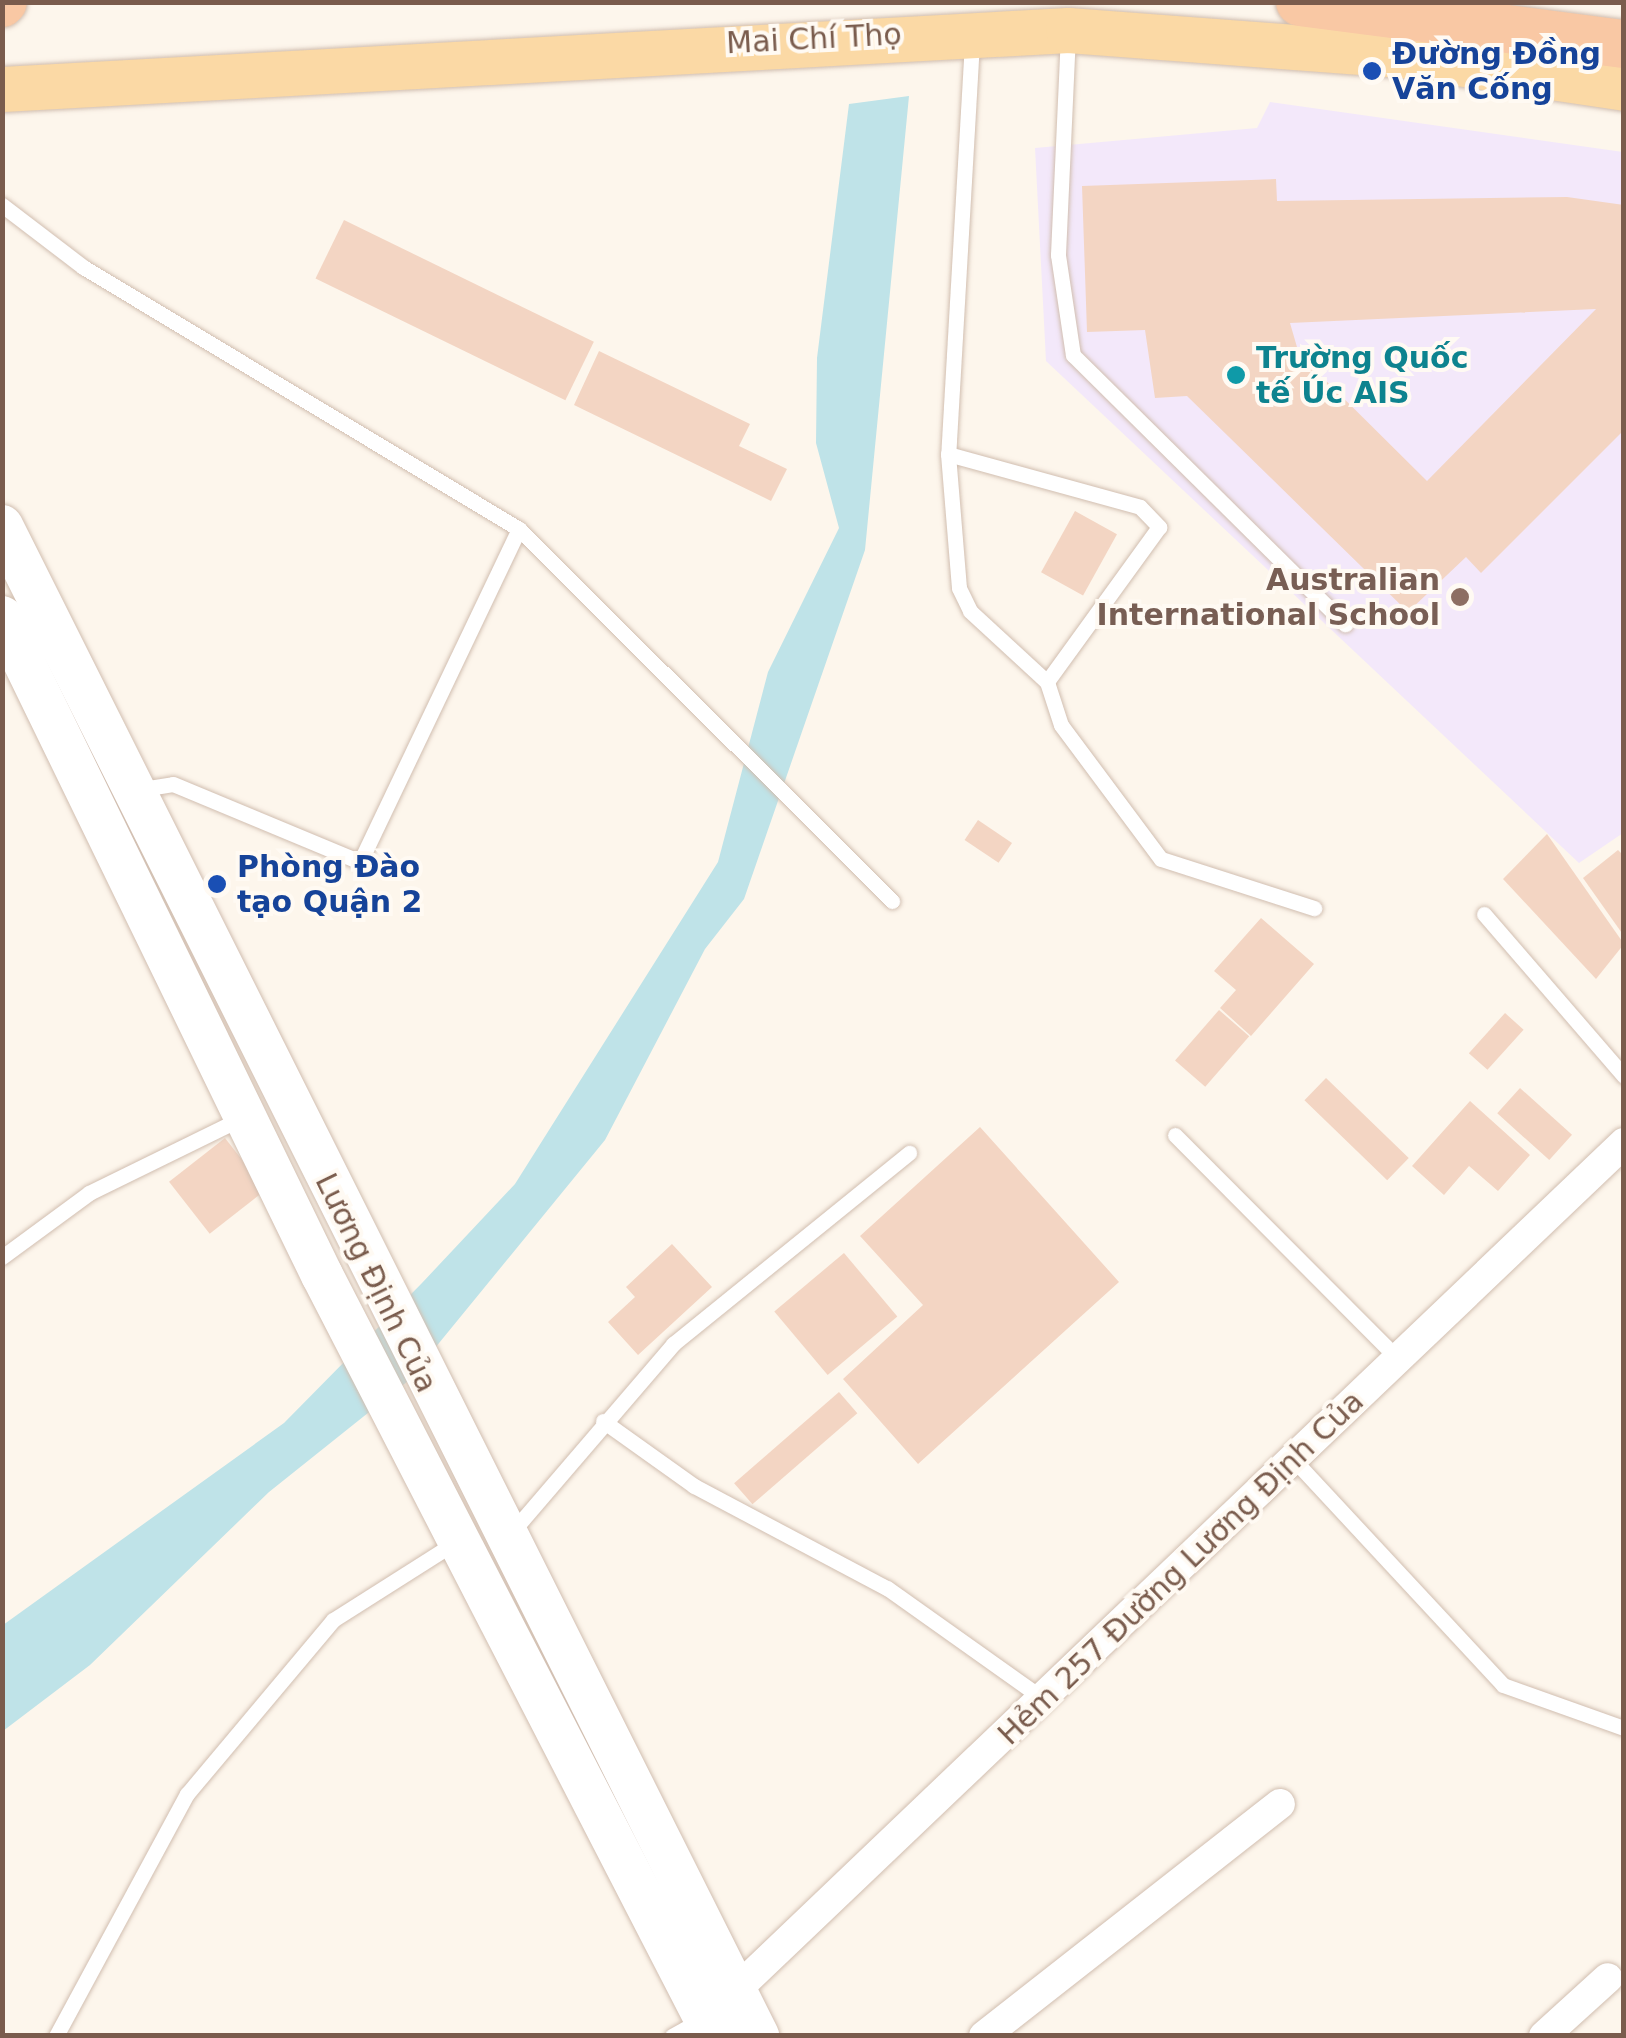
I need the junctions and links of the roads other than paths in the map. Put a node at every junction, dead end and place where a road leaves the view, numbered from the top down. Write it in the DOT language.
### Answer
graph roads {
  1 [pos="1300,2"];
  2 [pos="1068,30"];
  3 [pos="972,32"];
  4 [pos="1624,44"];
  5 [pos="1624,88"];
  6 [pos="2,89"];
  7 [pos="2,205"];
  8 [pos="948,454"];
  9 [pos="2,526"];
  10 [pos="519,530"];
  11 [pos="2,617"];
  12 [pos="1345,624"];
  13 [pos="1048,682"];
  14 [pos="134,791"];
  15 [pos="892,900"];
  16 [pos="1314,908"];
  17 [pos="1484,914"];
  18 [pos="1624,1076"];
  19 [pos="244,1117"];
  20 [pos="1175,1135"];
  21 [pos="1624,1143"];
  22 [pos="909,1153"];
  23 [pos="2,1257"];
  24 [pos="1392,1354"];
  25 [pos="603,1421"];
  26 [pos="1294,1460"];
  27 [pos="451,1482"];
  28 [pos="460,1540"];
  29 [pos="504,1542"];
  30 [pos="1043,1699"];
  31 [pos="1624,1728"];
  32 [pos="1280,1804"];
  33 [pos="1608,1978"];
  34 [pos="707,2020"];
  35 [pos="56,2036"];
  36 [pos="758,2036"];
  37 [pos="984,2036"];
  38 [pos="1544,2036"];
  1 -- 4 [label="highway"];
  2 -- 3 [label="main road, Mai Chí Thọ"];
  2 -- 5 [label="main road, Mai Chí Thọ"];
  2 -- 12 [label="lane"];
  3 -- 6 [label="main road, Mai Chí Thọ"];
  3 -- 8 [label="lane"];
  7 -- 10 [label="lane"];
  8 -- 13 [label="lane"];
  8 -- 13 [label="lane"];
  9 -- 14 [label="main road, Lương Định Của"];
  10 -- 14 [label="lane"];
  10 -- 15 [label="lane"];
  11 -- 19 [label="main road, Lương Định Của"];
  13 -- 16 [label="lane"];
  14 -- 27 [label="main road, Lương Định Của"];
  17 -- 18 [label="lane"];
  19 -- 23 [label="lane"];
  19 -- 27 [label="main road, Lương Định Của"];
  20 -- 24 [label="lane"];
  21 -- 24 [label="street, Hẻm 257 Đường Lương Định Của"];
  22 -- 25 [label="lane"];
  24 -- 26 [label="street, Hẻm 257 Đường Lương Định Của"];
  25 -- 29 [label="lane"];
  25 -- 30 [label="lane"];
  26 -- 30 [label="street, Hẻm 257 Đường Lương Định Của"];
  26 -- 31 [label="lane"];
  27 -- 28 [label="main road, Lương Định Của"];
  27 -- 29 [label="main road, Lương Định Của"];
  28 -- 34 [label="main road, Lương Định Của"];
  28 -- 35 [label="lane"];
  29 -- 34 [label="main road, Lương Định Của"];
  30 -- 34 [label="street, Hẻm 257 Đường Lương Định Của"];
  32 -- 37 [label="street"];
  33 -- 38 [label="street"];
  34 -- 36 [label="main road, Lương Định Của"];
}
